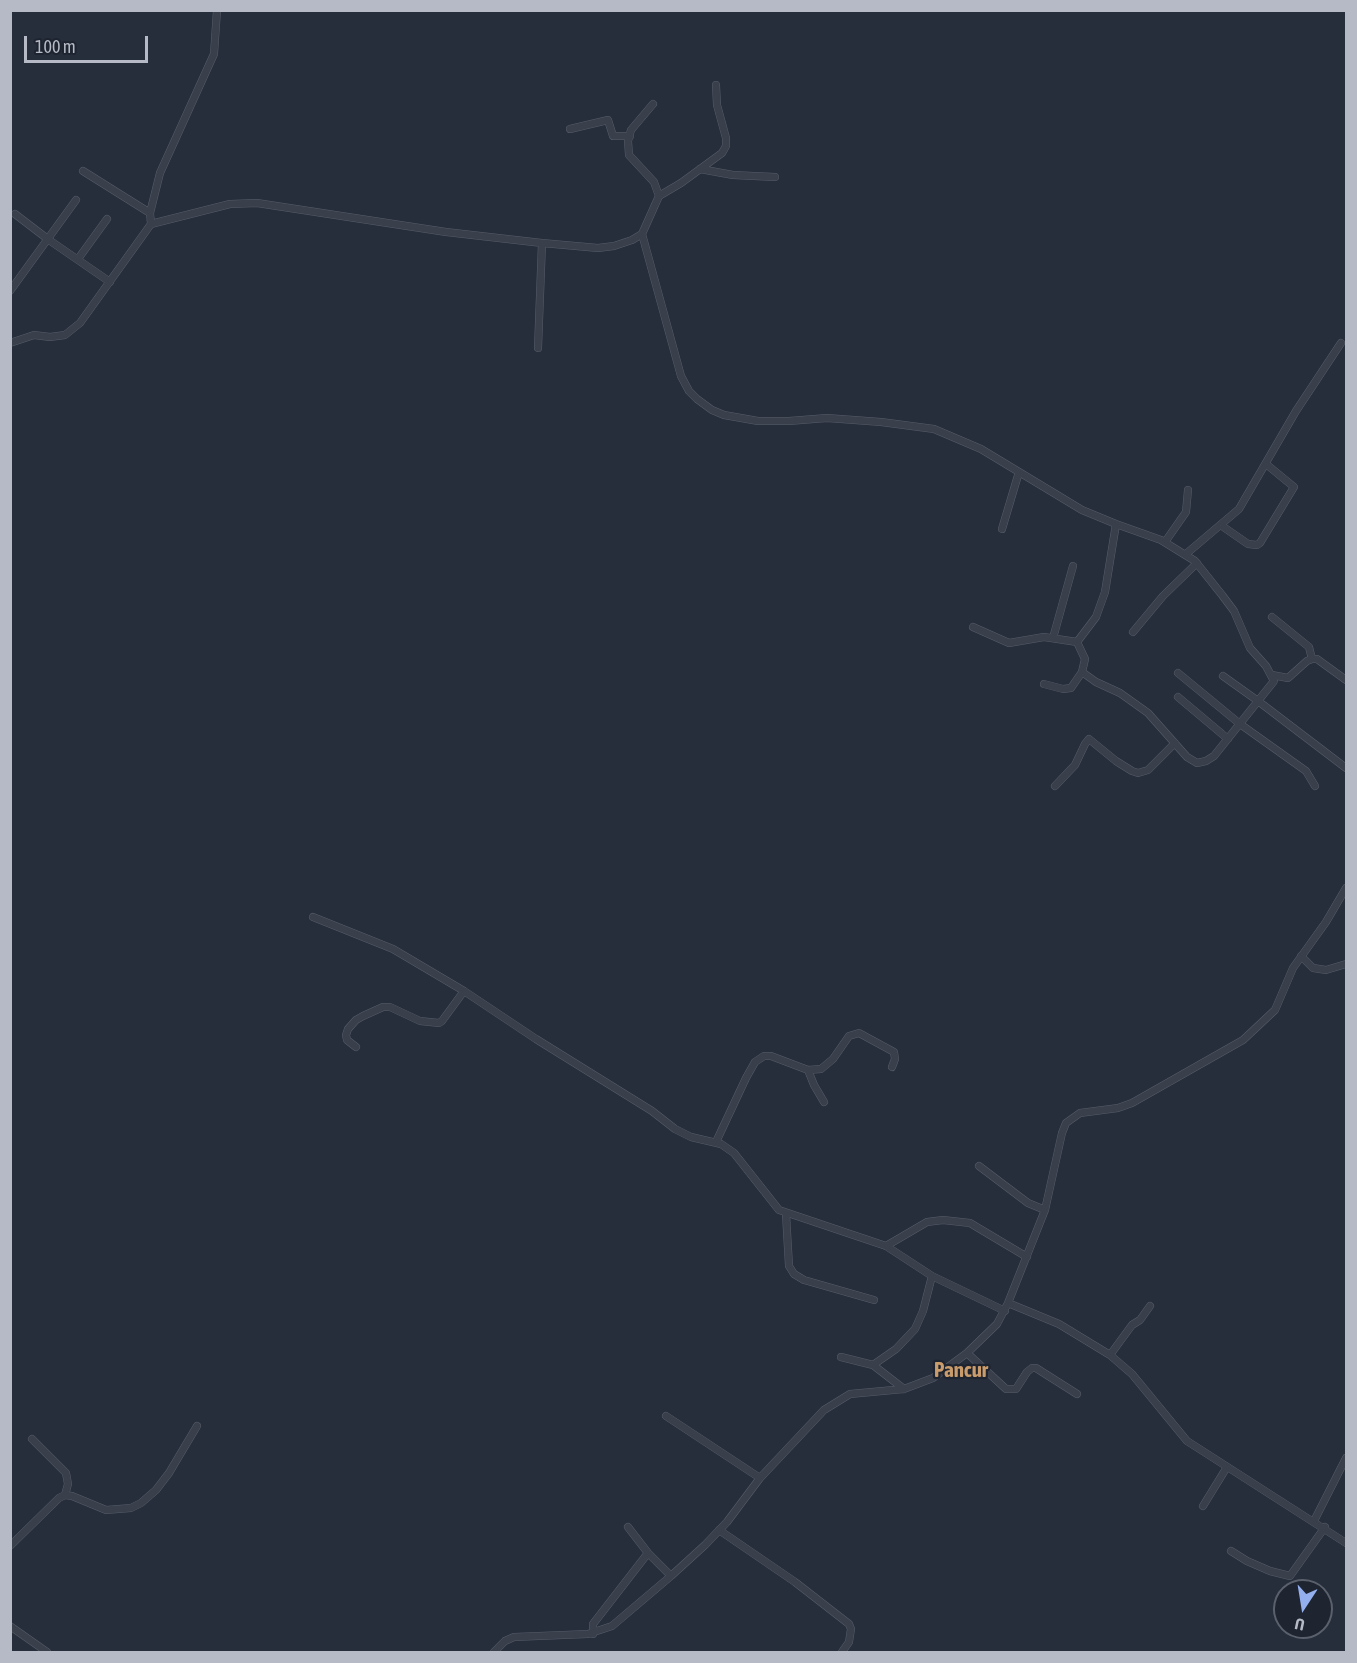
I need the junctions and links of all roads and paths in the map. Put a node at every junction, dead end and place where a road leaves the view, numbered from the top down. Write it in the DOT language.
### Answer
graph roads {
  1 [pos="217,10"];
  2 [pos="716,85"];
  3 [pos="654,104"];
  4 [pos="570,129"];
  5 [pos="630,136"];
  6 [pos="700,169"];
  7 [pos="83,171"];
  8 [pos="775,177"];
  9 [pos="659,196"];
  10 [pos="76,200"];
  11 [pos="150,213"];
  12 [pos="15,214"];
  13 [pos="107,219"];
  14 [pos="151,224"];
  15 [pos="642,234"];
  16 [pos="49,240"];
  17 [pos="542,243"];
  18 [pos="78,259"];
  19 [pos="110,282"];
  20 [pos="10,291"];
  21 [pos="10,343"];
  22 [pos="1341,343"];
  23 [pos="538,348"];
  24 [pos="1266,464"];
  25 [pos="1019,472"];
  26 [pos="1188,490"];
  27 [pos="1116,525"];
  28 [pos="1222,526"];
  29 [pos="1002,529"];
  30 [pos="1165,542"];
  31 [pos="1186,554"];
  32 [pos="1197,563"];
  33 [pos="1072,566"];
  34 [pos="1272,617"];
  35 [pos="973,627"];
  36 [pos="1133,632"];
  37 [pos="1053,639"];
  38 [pos="1077,642"];
  39 [pos="1312,658"];
  40 [pos="1082,672"];
  41 [pos="1178,673"];
  42 [pos="1272,675"];
  43 [pos="1223,676"];
  44 [pos="1347,680"];
  45 [pos="1044,684"];
  46 [pos="1178,697"];
  47 [pos="1258,701"];
  48 [pos="1240,724"];
  49 [pos="1228,739"];
  50 [pos="1175,743"];
  51 [pos="1347,768"];
  52 [pos="1055,786"];
  53 [pos="1315,786"];
  54 [pos="1347,888"];
  55 [pos="313,917"];
  56 [pos="1301,956"];
  57 [pos="1347,964"];
  58 [pos="464,991"];
  59 [pos="356,1047"];
  60 [pos="892,1067"];
  61 [pos="808,1070"];
  62 [pos="824,1102"];
  63 [pos="716,1142"];
  64 [pos="979,1166"];
  65 [pos="1045,1210"];
  66 [pos="786,1214"];
  67 [pos="886,1246"];
  68 [pos="1027,1257"];
  69 [pos="932,1275"];
  70 [pos="874,1300"];
  71 [pos="1008,1303"];
  72 [pos="1150,1306"];
  73 [pos="1005,1311"];
  74 [pos="967,1353"];
  75 [pos="1110,1355"];
  76 [pos="841,1357"];
  77 [pos="873,1365"];
  78 [pos="904,1389"];
  79 [pos="1077,1394"];
  80 [pos="666,1416"];
  81 [pos="197,1426"];
  82 [pos="32,1438"];
  83 [pos="1347,1458"];
  84 [pos="1227,1467"];
  85 [pos="760,1478"];
  86 [pos="65,1495"];
  87 [pos="1203,1506"];
  88 [pos="1314,1521"];
  89 [pos="628,1527"];
  90 [pos="1325,1527"];
  91 [pos="719,1530"];
  92 [pos="1347,1543"];
  93 [pos="10,1546"];
  94 [pos="1231,1551"];
  95 [pos="648,1553"];
  96 [pos="671,1576"];
  97 [pos="10,1626"];
  98 [pos="593,1634"];
  99 [pos="46,1653"];
  100 [pos="494,1653"];
  101 [pos="842,1653"];
  1 -- 11 [label="street"];
  2 -- 6 [label="street"];
  3 -- 5 [label="street"];
  4 -- 5 [label="street"];
  5 -- 9 [label="street"];
  6 -- 8 [label="street"];
  6 -- 9 [label="street"];
  7 -- 11 [label="street"];
  9 -- 15 [label="street"];
  10 -- 16 [label="street"];
  11 -- 14 [label="street"];
  12 -- 16 [label="street"];
  13 -- 18 [label="street"];
  14 -- 17 [label="street"];
  14 -- 19 [label="street"];
  15 -- 17 [label="street"];
  15 -- 25 [label="street"];
  16 -- 18 [label="street"];
  16 -- 20 [label="street"];
  17 -- 23 [label="street"];
  18 -- 19 [label="street"];
  19 -- 21 [label="street"];
  22 -- 24 [label="street"];
  24 -- 28 [label="street"];
  24 -- 28 [label="street"];
  25 -- 27 [label="street"];
  25 -- 29 [label="street"];
  26 -- 30 [label="street"];
  27 -- 30 [label="street"];
  27 -- 38 [label="street"];
  28 -- 31 [label="street"];
  30 -- 31 [label="street"];
  31 -- 32 [label="street"];
  32 -- 36 [label="street"];
  32 -- 42 [label="street"];
  33 -- 37 [label="street"];
  34 -- 39 [label="street"];
  35 -- 37 [label="street"];
  37 -- 38 [label="street"];
  38 -- 40 [label="street"];
  39 -- 42 [label="street"];
  39 -- 44 [label="street"];
  40 -- 45 [label="street"];
  40 -- 50 [label="street"];
  41 -- 48 [label="street"];
  42 -- 47 [label="street"];
  43 -- 47 [label="street"];
  46 -- 49 [label="street"];
  47 -- 48 [label="street"];
  47 -- 51 [label="street"];
  48 -- 49 [label="street"];
  48 -- 53 [label="street"];
  49 -- 50 [label="street"];
  50 -- 52 [label="street"];
  54 -- 56 [label="street"];
  55 -- 58 [label="street"];
  56 -- 57 [label="street"];
  56 -- 65 [label="street"];
  58 -- 59 [label="street"];
  58 -- 63 [label="street"];
  60 -- 61 [label="street"];
  61 -- 62 [label="street"];
  61 -- 63 [label="street"];
  63 -- 66 [label="street"];
  64 -- 65 [label="street"];
  65 -- 68 [label="street"];
  66 -- 67 [label="street"];
  66 -- 70 [label="street"];
  67 -- 68 [label="street"];
  67 -- 69 [label="street"];
  68 -- 71 [label="street"];
  69 -- 73 [label="street"];
  69 -- 77 [label="street"];
  71 -- 73 [label="street"];
  71 -- 75 [label="street"];
  72 -- 75 [label="street"];
  73 -- 74 [label="street"];
  74 -- 78 [label="street"];
  74 -- 79 [label="street"];
  75 -- 84 [label="street"];
  76 -- 77 [label="street"];
  77 -- 78 [label="street"];
  78 -- 85 [label="street"];
  80 -- 85 [label="street"];
  81 -- 86 [label="street"];
  82 -- 86 [label="street"];
  83 -- 88 [label="street"];
  84 -- 87 [label="street"];
  84 -- 88 [label="street"];
  85 -- 91 [label="street"];
  86 -- 93 [label="street"];
  88 -- 90 [label="street"];
  89 -- 95 [label="street"];
  90 -- 92 [label="street"];
  90 -- 94 [label="street"];
  91 -- 96 [label="street"];
  91 -- 101 [label="street"];
  95 -- 96 [label="street"];
  95 -- 98 [label="street"];
  96 -- 98 [label="street"];
  97 -- 99 [label="street"];
  98 -- 100 [label="street"];
}
